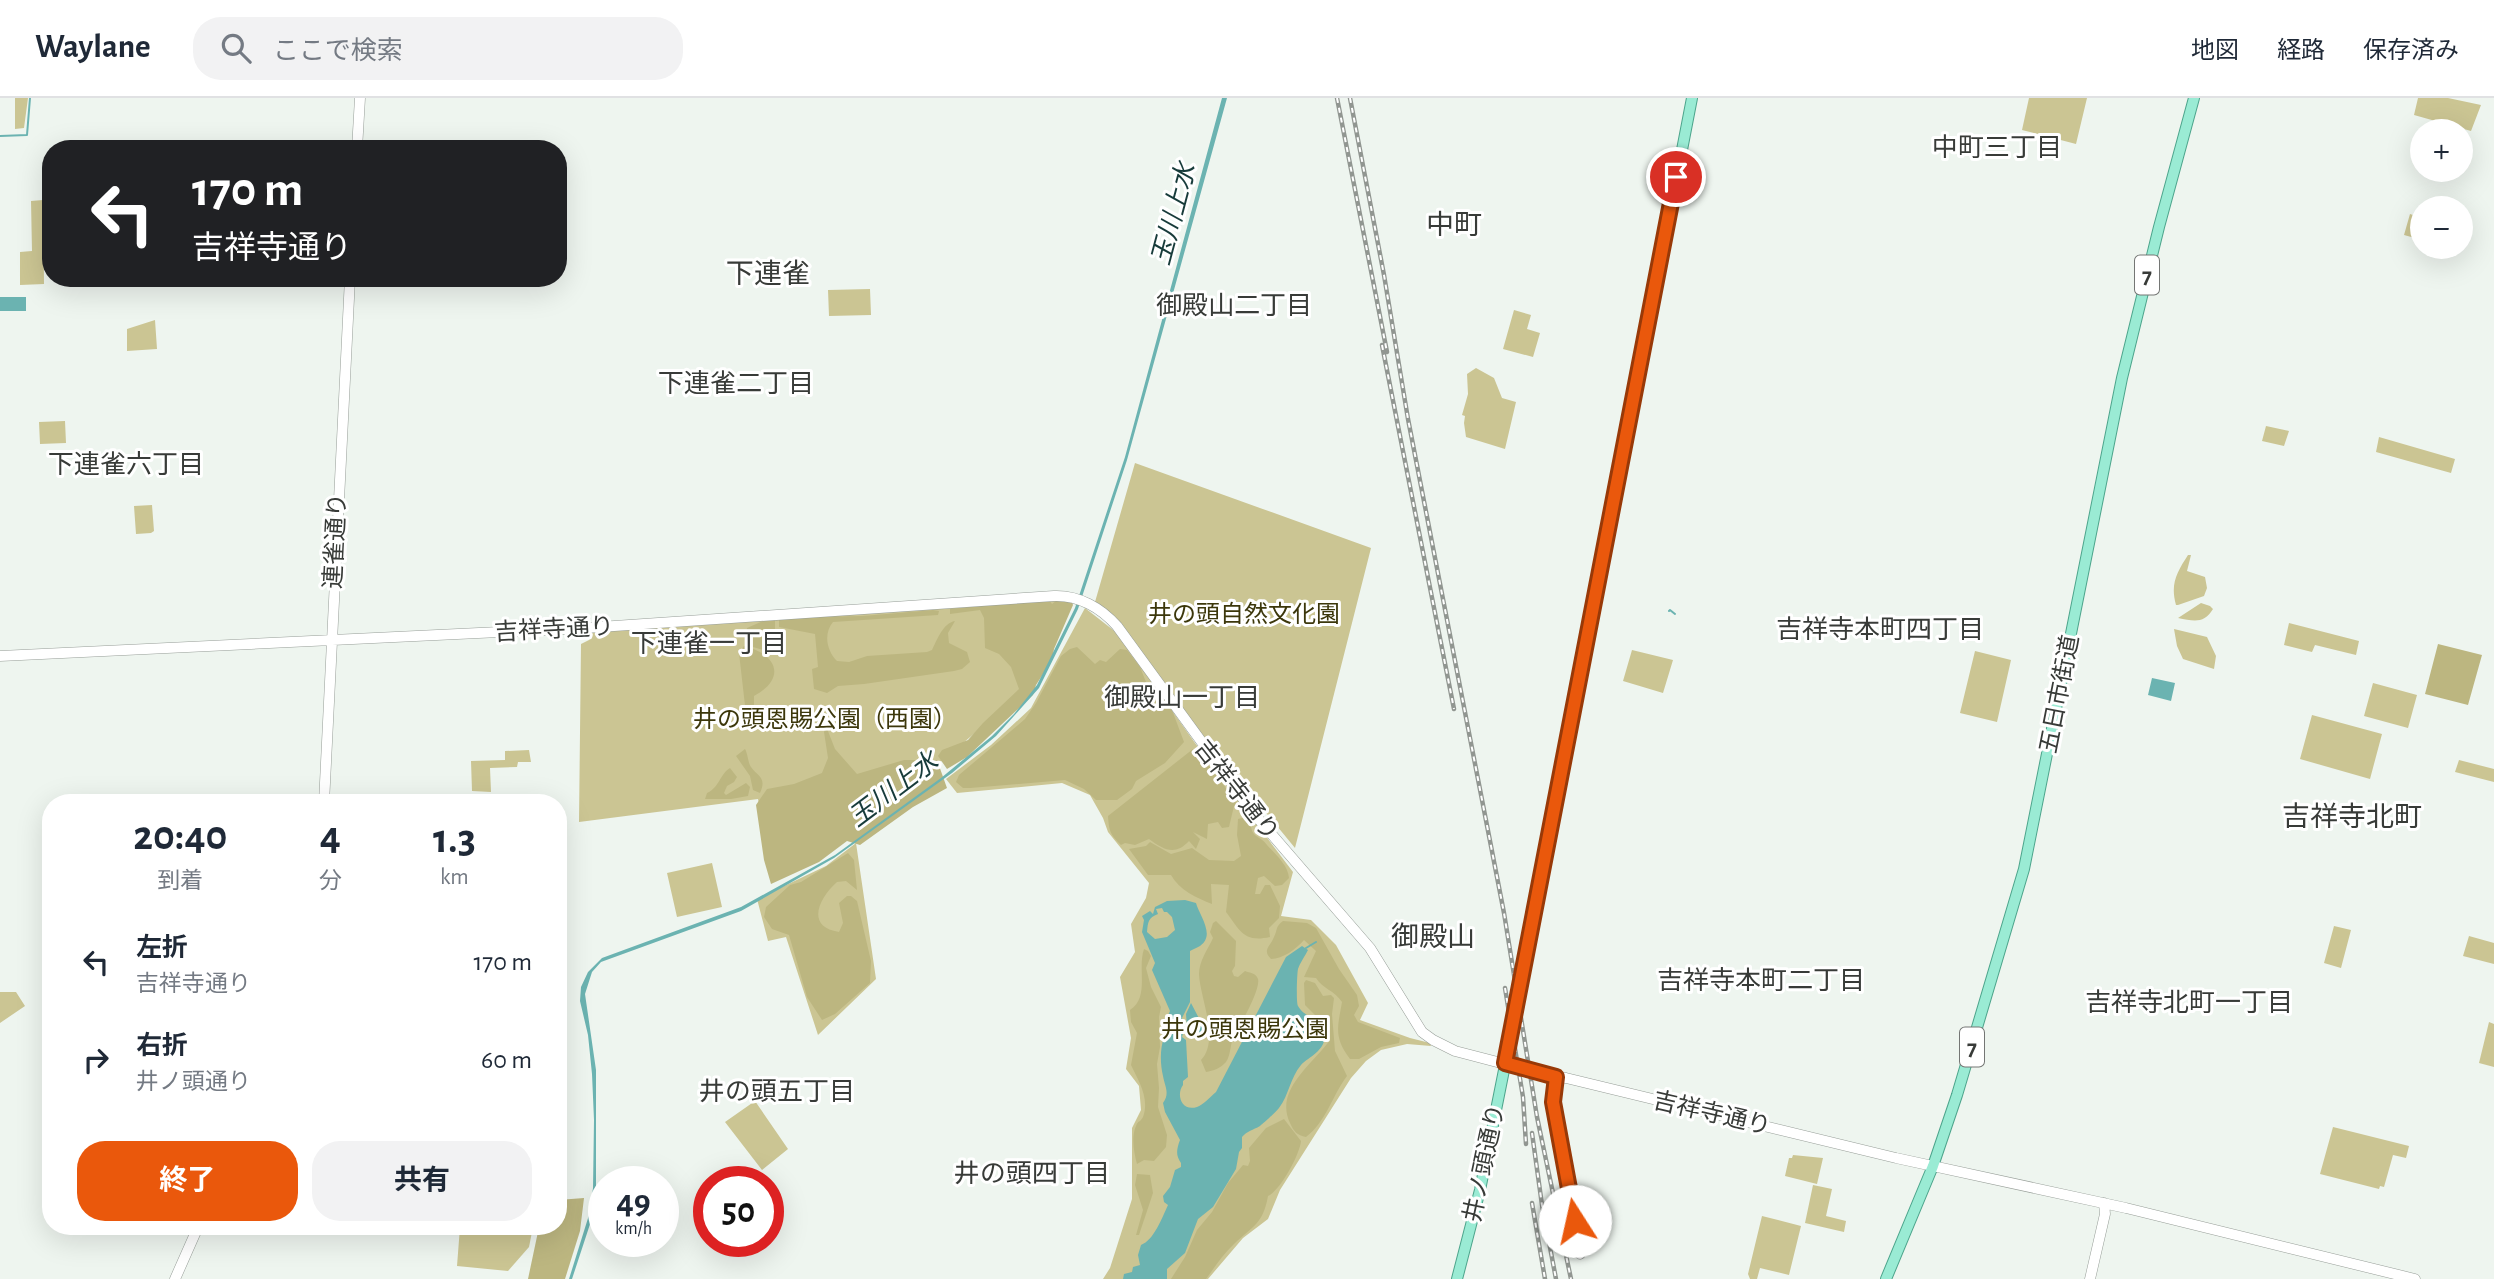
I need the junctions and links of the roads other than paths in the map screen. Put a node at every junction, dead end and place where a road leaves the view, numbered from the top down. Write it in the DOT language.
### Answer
graph roads {
  1 [pos="360,98"];
  2 [pos="1692,98"];
  3 [pos="2194,98"];
  4 [pos="358,140"];
  5 [pos="350,287"];
  6 [pos="330,640"];
  7 [pos="0,656"];
  8 [pos="324,794"];
  9 [pos="1505,1063"];
  10 [pos="1556,1077"];
  11 [pos="1933,1166"];
  12 [pos="2104,1203"];
  13 [pos="194,1235"];
  14 [pos="1580,1254"];
  15 [pos="175,1279"];
  16 [pos="1457,1279"];
  17 [pos="1886,1279"];
  18 [pos="2090,1279"];
  19 [pos="2415,1279"];
  1 -- 4 [label="main road"];
  2 -- 9 [label="main road, 井ノ頭通り"];
  3 -- 11 [label="main road, 五日市街道 / 7"];
  5 -- 6 [label="main road, 連雀通り"];
  6 -- 7 [label="main road, 吉祥寺通り"];
  6 -- 8 [label="main road, 連雀通り"];
  6 -- 9 [label="main road, 吉祥寺通り"];
  9 -- 10 [label="main road, 吉祥寺通り"];
  9 -- 16 [label="main road, 井ノ頭通り"];
  10 -- 11 [label="main road, 吉祥寺通り"];
  10 -- 14 [label="main road"];
  11 -- 12 [label="main road, 吉祥寺通り"];
  11 -- 17 [label="main road, 五日市街道 / 7"];
  12 -- 18 [label="main road"];
  12 -- 19 [label="main road, 吉祥寺通り"];
  13 -- 15 [label="main road"];
}
